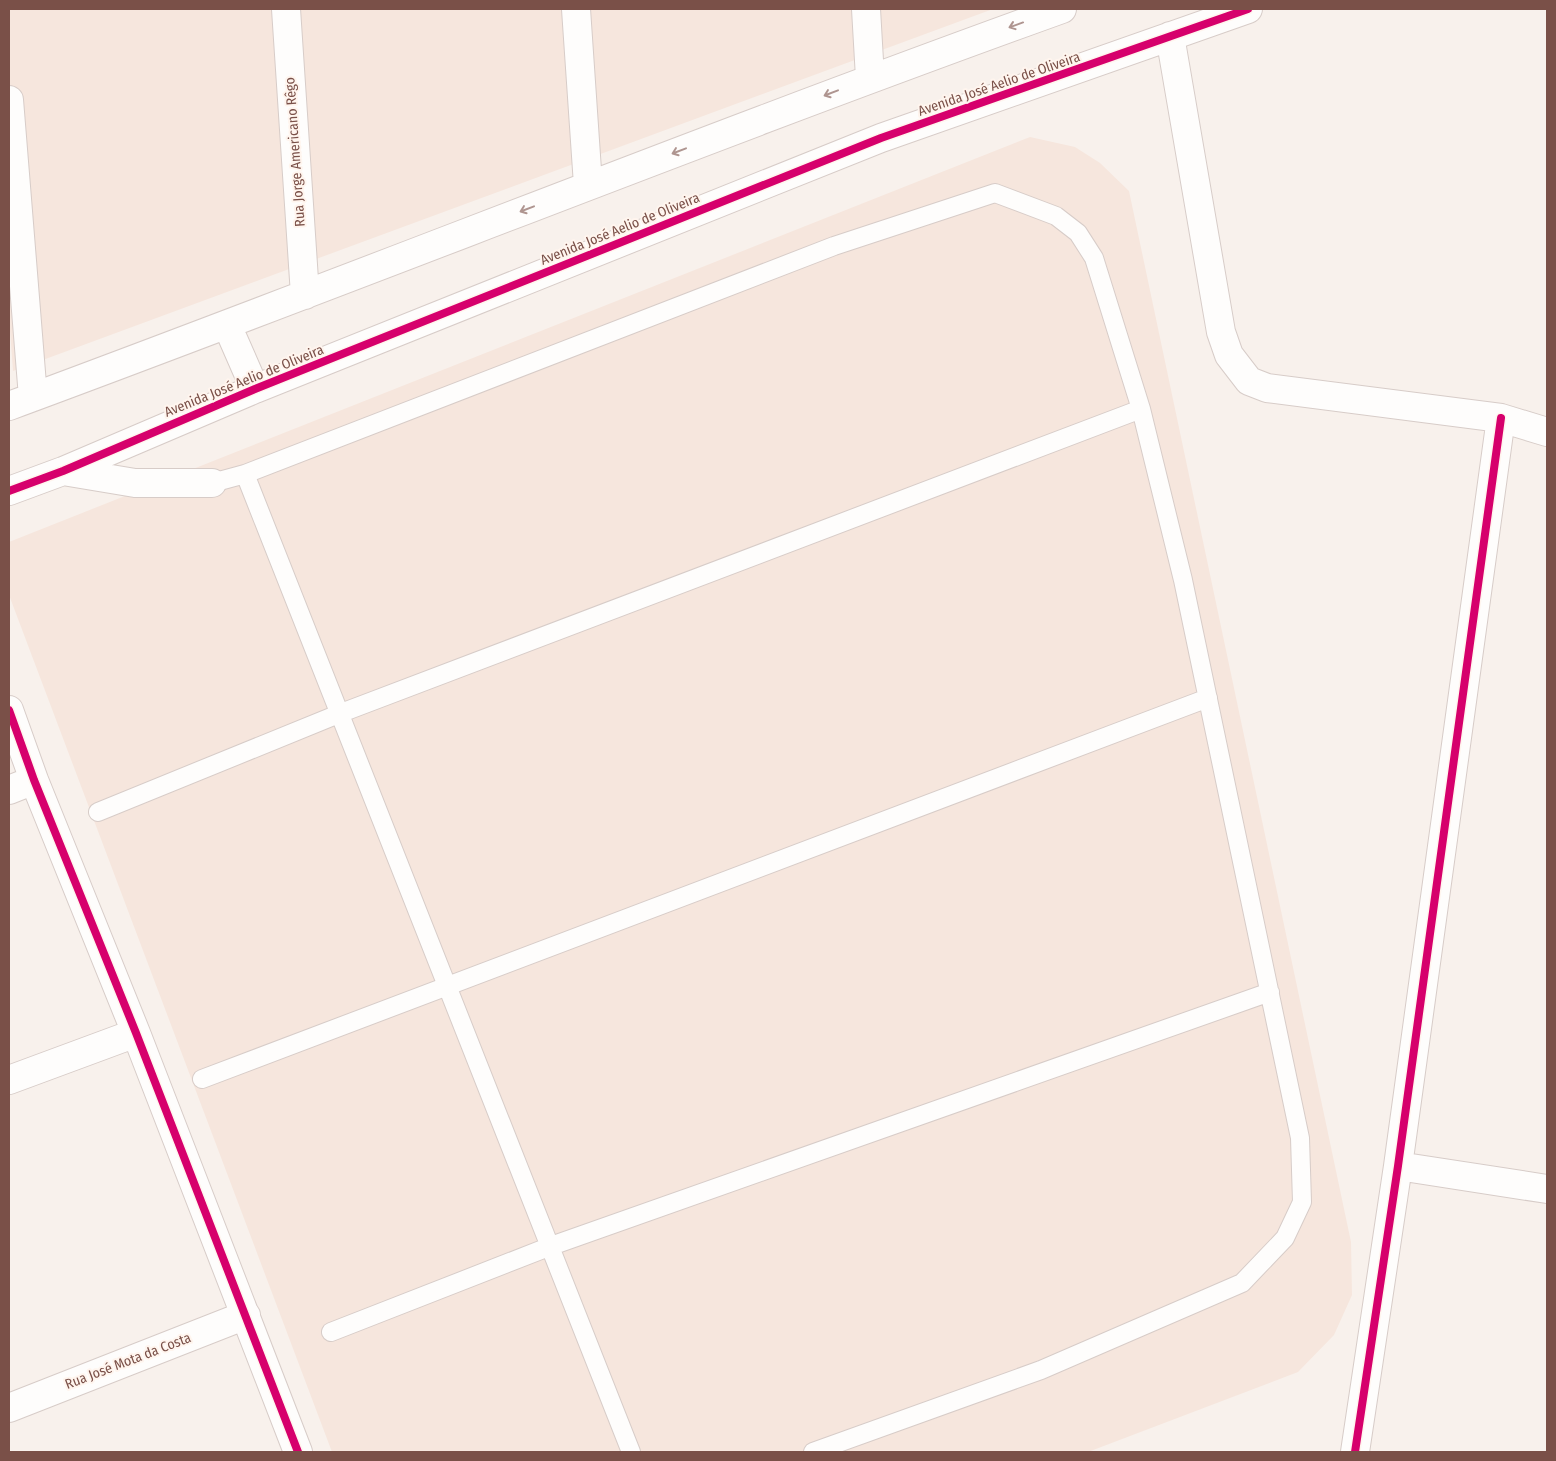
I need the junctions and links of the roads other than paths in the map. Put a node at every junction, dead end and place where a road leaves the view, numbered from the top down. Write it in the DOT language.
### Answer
graph roads {
  1 [pos="286,9"];
  2 [pos="576,9"];
  3 [pos="866,9"];
  4 [pos="1062,9"];
  5 [pos="1248,9"];
  6 [pos="1170,36"];
  7 [pos="870,78"];
  8 [pos="9,100"];
  9 [pos="588,185"];
  10 [pos="305,295"];
  11 [pos="227,325"];
  12 [pos="255,389"];
  13 [pos="21,402"];
  14 [pos="1141,409"];
  15 [pos="1501,418"];
  16 [pos="1547,432"];
  17 [pos="63,471"];
  18 [pos="245,474"];
  19 [pos="212,483"];
  20 [pos="9,491"];
  21 [pos="1208,698"];
  22 [pos="9,710"];
  23 [pos="341,713"];
  24 [pos="34,780"];
  25 [pos="9,790"];
  26 [pos="98,812"];
  27 [pos="448,985"];
  28 [pos="1270,992"];
  29 [pos="136,1033"];
  30 [pos="202,1079"];
  31 [pos="9,1080"];
  32 [pos="1398,1166"];
  33 [pos="1547,1189"];
  34 [pos="551,1246"];
  35 [pos="246,1314"];
  36 [pos="331,1332"];
  37 [pos="9,1408"];
  38 [pos="298,1452"];
  39 [pos="632,1452"];
  40 [pos="813,1452"];
  41 [pos="1355,1452"];
  1 -- 10 [label="street, Rua Jorge Americano Rêgo"];
  2 -- 9 [label="street"];
  3 -- 7 [label="street"];
  4 -- 7 [label="street, one-way"];
  5 -- 6 [label="street, Avenida José Aelio de Oliveira"];
  6 -- 12 [label="street, Avenida José Aelio de Oliveira"];
  6 -- 15 [label="street"];
  7 -- 9 [label="street, one-way"];
  8 -- 13 [label="street"];
  9 -- 10 [label="street, one-way"];
  10 -- 11 [label="street"];
  11 -- 12 [label="street"];
  11 -- 13 [label="street"];
  12 -- 17 [label="street, Avenida José Aelio de Oliveira"];
  14 -- 18 [label="lane"];
  14 -- 21 [label="lane"];
  14 -- 23 [label="lane"];
  15 -- 16 [label="street"];
  15 -- 32 [label="street"];
  17 -- 19 [label="street"];
  17 -- 20 [label="street, Avenida José Aelio de Oliveira"];
  18 -- 19 [label="lane"];
  18 -- 23 [label="lane"];
  21 -- 27 [label="lane"];
  21 -- 28 [label="lane"];
  22 -- 24 [label="street"];
  23 -- 26 [label="lane"];
  23 -- 27 [label="lane"];
  24 -- 25 [label="street"];
  24 -- 29 [label="street"];
  27 -- 30 [label="lane"];
  27 -- 34 [label="lane"];
  28 -- 34 [label="lane"];
  28 -- 40 [label="lane"];
  29 -- 31 [label="street"];
  29 -- 35 [label="street"];
  32 -- 33 [label="street"];
  32 -- 41 [label="street"];
  34 -- 36 [label="lane"];
  34 -- 39 [label="lane"];
  35 -- 37 [label="street, Rua José Mota da Costa"];
  35 -- 38 [label="street"];
}
